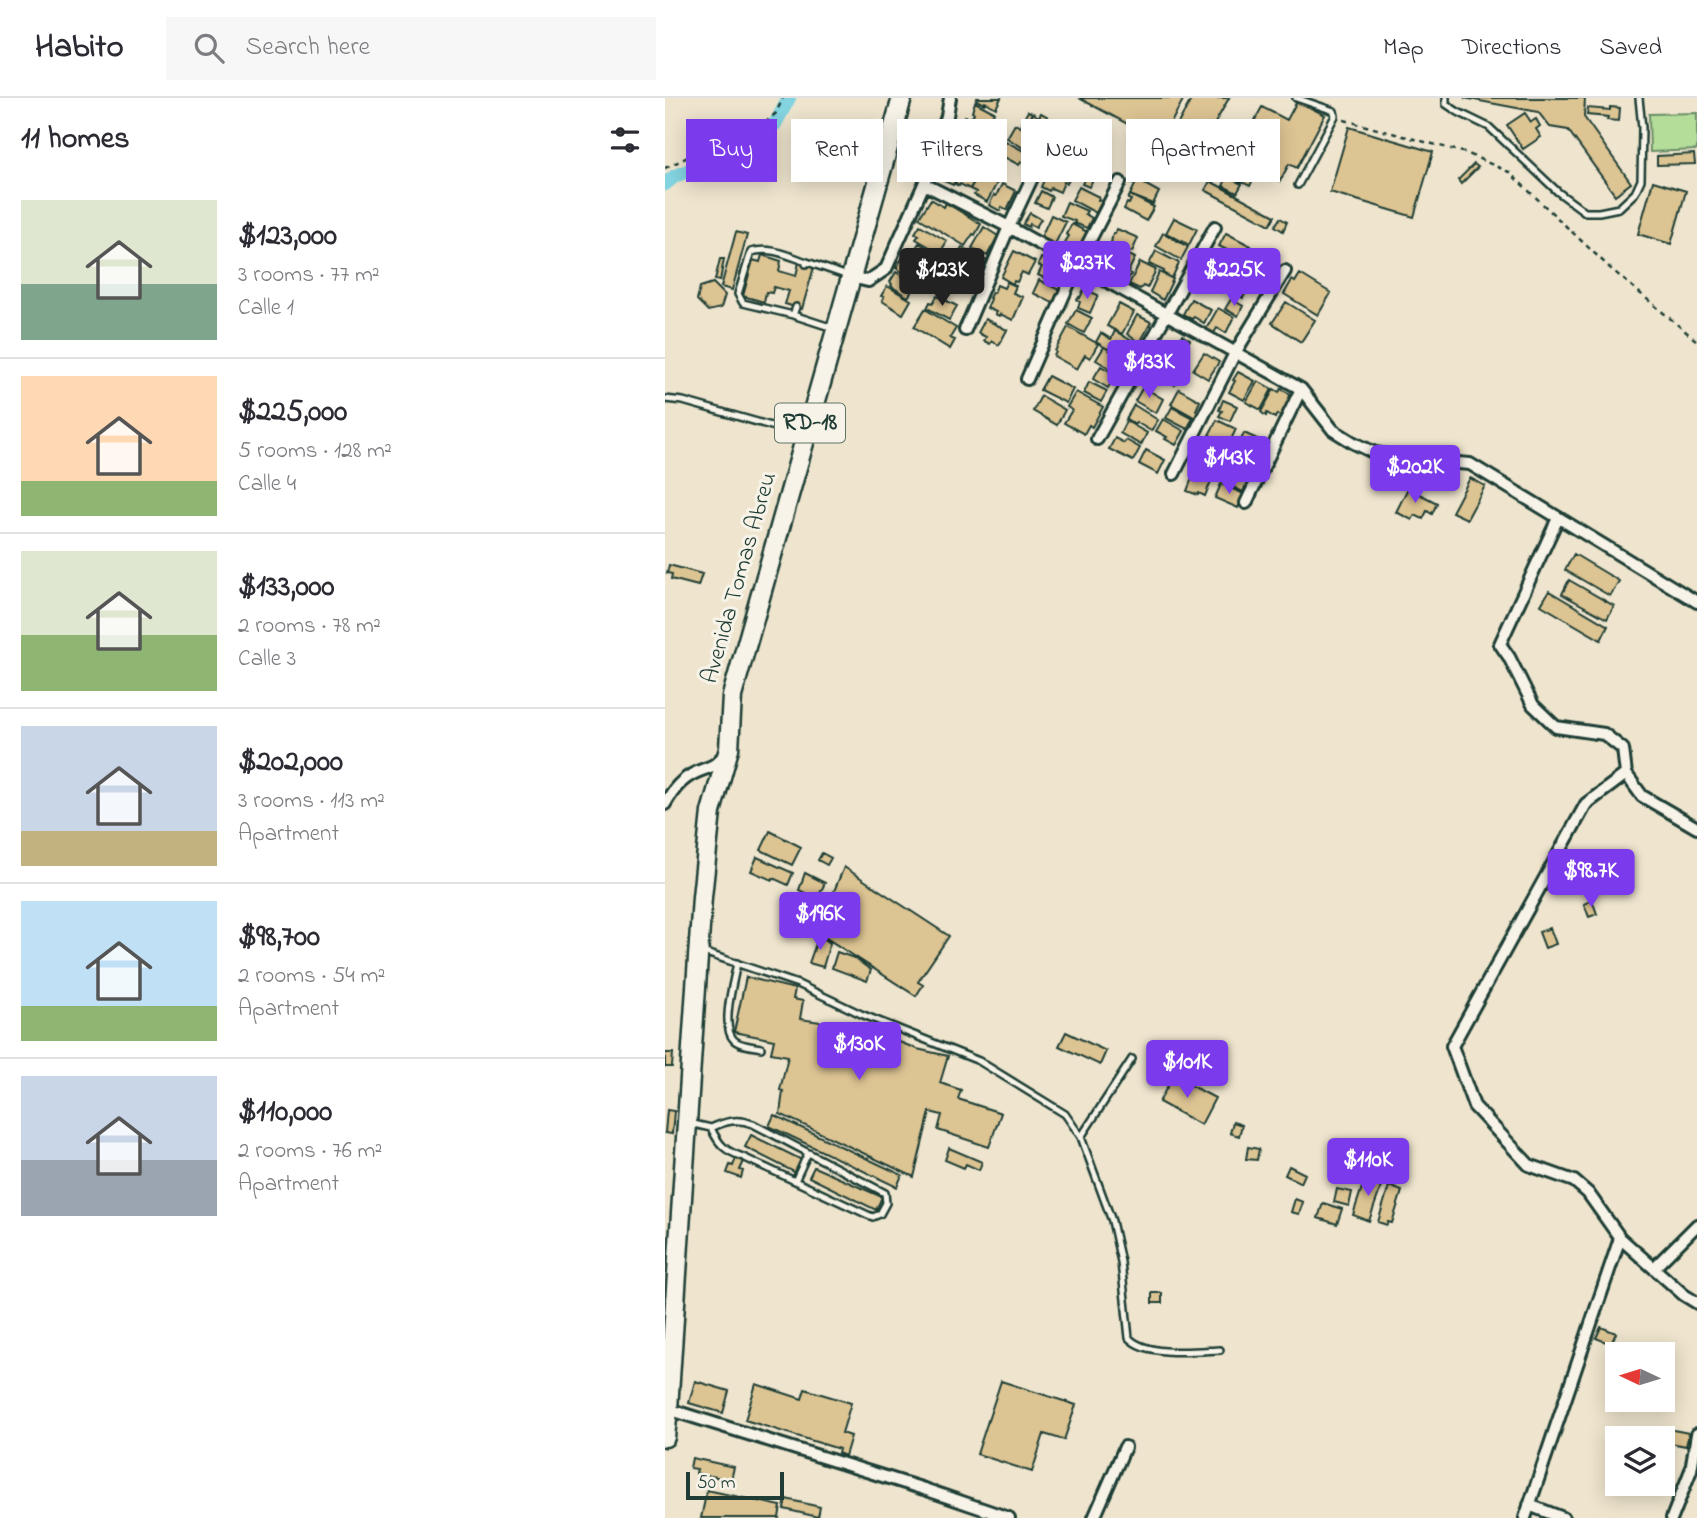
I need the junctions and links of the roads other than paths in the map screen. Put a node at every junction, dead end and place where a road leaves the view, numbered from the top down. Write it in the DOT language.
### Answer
graph roads {
  1 [pos="902,98"];
  2 [pos="950,98"];
  3 [pos="1296,98"];
  4 [pos="1446,98"];
  5 [pos="1639,98"];
  6 [pos="1030,182"];
  7 [pos="1120,182"];
  8 [pos="924,184"];
  9 [pos="1298,185"];
  10 [pos="1009,227"];
  11 [pos="1215,228"];
  12 [pos="1077,265"];
  13 [pos="1285,271"];
  14 [pos="851,277"];
  15 [pos="796,307"];
  16 [pos="793,315"];
  17 [pos="1167,315"];
  18 [pos="836,328"];
  19 [pos="965,330"];
  20 [pos="1235,353"];
  21 [pos="1027,379"];
  22 [pos="1301,389"];
  23 [pos="665,399"];
  24 [pos="806,436"];
  25 [pos="1097,439"];
  26 [pos="1174,474"];
  27 [pos="1246,503"];
  28 [pos="1558,518"];
  29 [pos="1697,602"];
  30 [pos="729,749"];
  31 [pos="1626,774"];
  32 [pos="665,804"];
  33 [pos="1697,828"];
  34 [pos="698,951"];
  35 [pos="737,963"];
  36 [pos="761,1048"];
  37 [pos="1132,1059"];
  38 [pos="686,1122"];
  39 [pos="711,1128"];
  40 [pos="1081,1137"];
  41 [pos="809,1153"];
  42 [pos="795,1181"];
  43 [pos="1697,1225"];
  44 [pos="1620,1238"];
  45 [pos="1654,1269"];
  46 [pos="1697,1303"];
  47 [pos="1220,1350"];
  48 [pos="668,1409"];
  49 [pos="1697,1434"];
  50 [pos="665,1437"];
  51 [pos="1125,1447"];
  52 [pos="1529,1505"];
  53 [pos="1009,1518"];
  54 [pos="1094,1518"];
  55 [pos="1525,1518"];
  56 [pos="1563,1518"];
  57 [pos="1672,1518"];
  1 -- 14 [label="main road, Avenida Tomas Abreu / RD-18"];
  2 -- 8 [label="street"];
  3 -- 9 [label="lane"];
  4 -- 5 [label="lane"];
  6 -- 10 [label="street"];
  7 -- 12 [label="street"];
  8 -- 10 [label="street"];
  8 -- 14 [label="street"];
  10 -- 12 [label="street"];
  10 -- 19 [label="street"];
  11 -- 17 [label="street"];
  12 -- 17 [label="street"];
  12 -- 21 [label="street"];
  13 -- 20 [label="street"];
  14 -- 16 [label="lane"];
  14 -- 18 [label="main road, Avenida Tomas Abreu / RD-18"];
  15 -- 16 [label="lane"];
  16 -- 18 [label="lane"];
  17 -- 20 [label="street"];
  17 -- 25 [label="street"];
  18 -- 24 [label="main road, Avenida Tomas Abreu / RD-18"];
  20 -- 22 [label="street"];
  20 -- 26 [label="street"];
  22 -- 27 [label="street"];
  22 -- 28 [label="street"];
  23 -- 24 [label="lane"];
  24 -- 30 [label="main road, Avenida Tomas Abreu / RD-18"];
  28 -- 29 [label="street"];
  28 -- 31 [label="street"];
  30 -- 32 [label="street"];
  30 -- 34 [label="main road, RD-18"];
  31 -- 33 [label="street"];
  31 -- 44 [label="street"];
  34 -- 35 [label="lane"];
  34 -- 38 [label="main road, RD-18"];
  35 -- 36 [label="lane"];
  35 -- 40 [label="lane"];
  37 -- 40 [label="lane"];
  38 -- 39 [label="lane"];
  38 -- 48 [label="main road, RD-18"];
  39 -- 41 [label="lane"];
  39 -- 42 [label="lane"];
  40 -- 47 [label="lane"];
  41 -- 42 [label="lane"];
  41 -- 42 [label="lane"];
  43 -- 45 [label="street"];
  44 -- 45 [label="street"];
  44 -- 52 [label="street"];
  45 -- 46 [label="street"];
  48 -- 50 [label="main road, RD-18"];
  48 -- 53 [label="street"];
  49 -- 57 [label="street"];
  51 -- 54 [label="street"];
  52 -- 55 [label="street"];
  52 -- 56 [label="street"];
}
